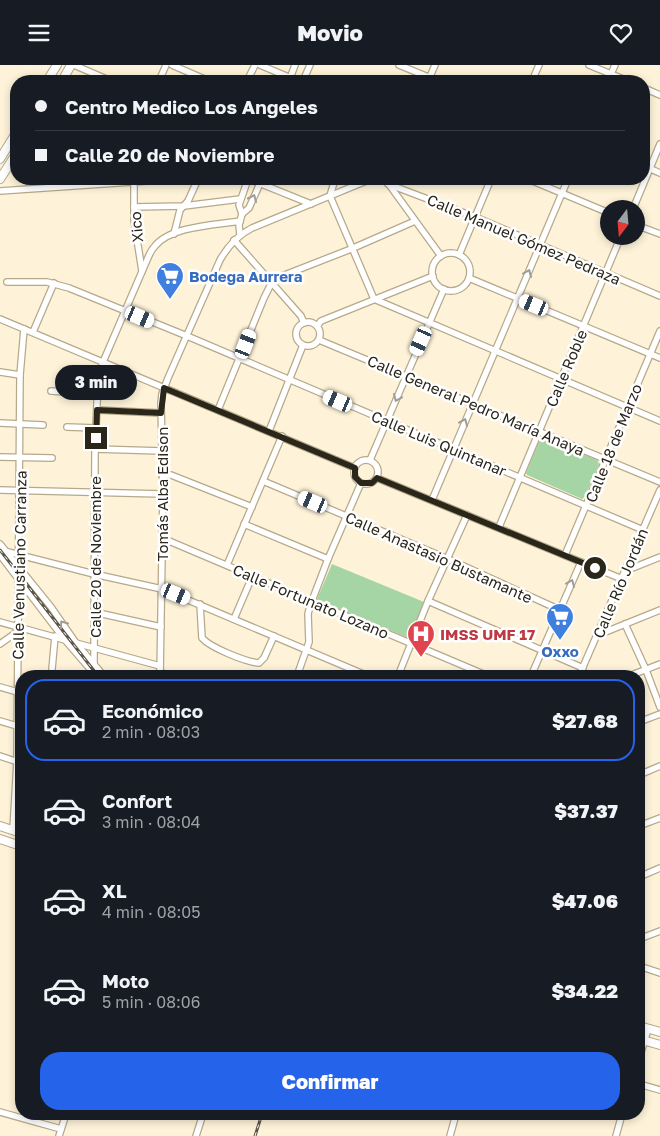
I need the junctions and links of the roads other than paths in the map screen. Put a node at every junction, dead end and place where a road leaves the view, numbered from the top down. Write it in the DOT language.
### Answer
graph roads {
  1 [pos="72,65"];
  2 [pos="172,65"];
  3 [pos="260,65"];
  4 [pos="399,65"];
  5 [pos="589,65"];
  6 [pos="615,65"];
  7 [pos="611,74"];
  8 [pos="96,75"];
  9 [pos="195,75"];
  10 [pos="281,75"];
  11 [pos="420,75"];
  12 [pos="10,143"];
  13 [pos="660,144"];
  14 [pos="0,159"];
  15 [pos="650,162"];
  16 [pos="10,163"];
  17 [pos="0,179"];
  18 [pos="69,185"];
  19 [pos="134,185"];
  20 [pos="195,185"];
  21 [pos="246,185"];
  22 [pos="259,185"];
  23 [pos="270,185"];
  24 [pos="333,185"];
  25 [pos="357,185"];
  26 [pos="389,185"];
  27 [pos="396,185"];
  28 [pos="488,185"];
  29 [pos="543,185"];
  30 [pos="565,185"];
  31 [pos="641,185"];
  32 [pos="59,186"];
  33 [pos="0,191"];
  34 [pos="562,193"];
  35 [pos="330,196"];
  36 [pos="240,199"];
  37 [pos="636,200"];
  38 [pos="311,204"];
  39 [pos="184,205"];
  40 [pos="134,207"];
  41 [pos="600,209"];
  42 [pos="475,217"];
  43 [pos="241,218"];
  44 [pos="415,221"];
  45 [pos="645,229"];
  46 [pos="174,234"];
  47 [pos="240,235"];
  48 [pos="660,235"];
  49 [pos="234,240"];
  50 [pos="540,245"];
  51 [pos="617,245"];
  52 [pos="351,249"];
  53 [pos="459,255"];
  54 [pos="441,256"];
  55 [pos="142,271"];
  56 [pos="606,273"];
  57 [pos="433,276"];
  58 [pos="469,278"];
  59 [pos="272,282"];
  60 [pos="7,283"];
  61 [pos="54,283"];
  62 [pos="444,289"];
  63 [pos="660,296"];
  64 [pos="374,299"];
  65 [pos="517,299"];
  66 [pos="124,310"];
  67 [pos="0,319"];
  68 [pos="304,323"];
  69 [pos="429,323"];
  70 [pos="317,326"];
  71 [pos="583,326"];
  72 [pos="24,329"];
  73 [pos="660,331"];
  74 [pos="33,332"];
  75 [pos="187,336"];
  76 [pos="318,340"];
  77 [pos="303,345"];
  78 [pos="495,352"];
  79 [pos="650,354"];
  80 [pos="660,358"];
  81 [pos="239,360"];
  82 [pos="103,362"];
  83 [pos="0,372"];
  84 [pos="20,375"];
  85 [pos="406,376"];
  86 [pos="561,379"];
  87 [pos="289,380"];
  88 [pos="164,388"];
  89 [pos="51,391"];
  90 [pos="98,394"];
  91 [pos="472,403"];
  92 [pos="627,407"];
  93 [pos="97,410"];
  94 [pos="218,410"];
  95 [pos="161,413"];
  96 [pos="387,421"];
  97 [pos="660,421"];
  98 [pos="0,423"];
  99 [pos="20,424"];
  100 [pos="44,425"];
  101 [pos="67,427"];
  102 [pos="96,428"];
  103 [pos="269,431"];
  104 [pos="540,431"];
  105 [pos="282,436"];
  106 [pos="96,449"];
  107 [pos="453,449"];
  108 [pos="162,451"];
  109 [pos="0,457"];
  110 [pos="20,458"];
  111 [pos="52,458"];
  112 [pos="607,459"];
  113 [pos="370,460"];
  114 [pos="355,468"];
  115 [pos="162,475"];
  116 [pos="519,477"];
  117 [pos="377,478"];
  118 [pos="262,481"];
  119 [pos="660,482"];
  120 [pos="361,483"];
  121 [pos="660,490"];
  122 [pos="0,491"];
  123 [pos="20,491"];
  124 [pos="95,492"];
  125 [pos="163,494"];
  126 [pos="432,500"];
  127 [pos="587,505"];
  128 [pos="660,505"];
  129 [pos="252,507"];
  130 [pos="652,508"];
  131 [pos="467,515"];
  132 [pos="347,517"];
  133 [pos="244,524"];
  134 [pos="499,527"];
  135 [pos="643,530"];
  136 [pos="162,538"];
  137 [pos="0,544"];
  138 [pos="2,552"];
  139 [pos="19,554"];
  140 [pos="565,555"];
  141 [pos="660,557"];
  142 [pos="328,559"];
  143 [pos="448,559"];
  144 [pos="580,562"];
  145 [pos="227,565"];
  146 [pos="18,567"];
  147 [pos="625,571"];
  148 [pos="94,574"];
  149 [pos="18,577"];
  150 [pos="252,577"];
  151 [pos="622,579"];
  152 [pos="162,589"];
  153 [pos="312,600"];
  154 [pos="428,601"];
  155 [pos="200,604"];
  156 [pos="660,609"];
  157 [pos="560,610"];
  158 [pos="94,612"];
  159 [pos="234,619"];
  160 [pos="0,622"];
  161 [pos="625,624"];
  162 [pos="161,627"];
  163 [pos="17,629"];
  164 [pos="598,635"];
  165 [pos="54,636"];
  166 [pos="274,637"];
  167 [pos="65,640"];
  168 [pos="76,643"];
  169 [pos="411,643"];
  170 [pos="0,644"];
  171 [pos="94,648"];
  172 [pos="307,651"];
  173 [pos="542,651"];
  174 [pos="94,664"];
  175 [pos="660,664"];
  176 [pos="52,669"];
  177 [pos="583,669"];
  178 [pos="18,670"];
  179 [pos="90,670"];
  180 [pos="99,670"];
  181 [pos="157,670"];
  182 [pos="160,670"];
  183 [pos="299,670"];
  184 [pos="353,670"];
  185 [pos="400,670"];
  186 [pos="474,670"];
  187 [pos="534,670"];
  188 [pos="646,670"];
  189 [pos="0,687"];
  190 [pos="15,691"];
  191 [pos="660,707"];
  192 [pos="660,714"];
  193 [pos="645,720"];
  194 [pos="0,721"];
  195 [pos="15,725"];
  196 [pos="0,756"];
  197 [pos="15,761"];
  198 [pos="660,766"];
  199 [pos="645,772"];
  200 [pos="660,818"];
  201 [pos="645,824"];
  202 [pos="0,826"];
  203 [pos="15,830"];
  204 [pos="0,839"];
  205 [pos="15,844"];
  206 [pos="660,867"];
  207 [pos="645,874"];
  208 [pos="660,931"];
  209 [pos="645,937"];
  210 [pos="645,968"];
  211 [pos="660,973"];
  212 [pos="645,1028"];
  213 [pos="648,1029"];
  214 [pos="660,1033"];
  215 [pos="645,1034"];
  216 [pos="645,1041"];
  217 [pos="660,1045"];
  218 [pos="645,1086"];
  219 [pos="660,1090"];
  220 [pos="0,1111"];
  221 [pos="15,1116"];
  222 [pos="25,1120"];
  223 [pos="64,1120"];
  224 [pos="201,1120"];
  225 [pos="454,1120"];
  226 [pos="620,1120"];
  227 [pos="60,1133"];
  228 [pos="196,1136"];
  229 [pos="450,1136"];
  230 [pos="616,1136"];
  1 -- 8 [label="street"];
  2 -- 9 [label="street"];
  3 -- 10 [label="street"];
  4 -- 11 [label="street"];
  5 -- 7 [label="street"];
  6 -- 7 [label="street"];
  12 -- 14 [label="main road"];
  13 -- 15 [label="street"];
  16 -- 17 [label="main road"];
  18 -- 32 [label="street"];
  19 -- 40 [label="street, Xico"];
  20 -- 39 [label="street"];
  21 -- 36 [label="street"];
  43 -- 22 [label="street, one-way"];
  23 -- 38 [label="street"];
  24 -- 35 [label="street"];
  25 -- 35 [label="street, Tomás Alba Edison"];
  26 -- 44 [label="street"];
  27 -- 42 [label="street, Calle Manuel Gómez Pedraza"];
  28 -- 42 [label="street"];
  29 -- 34 [label="street"];
  30 -- 34 [label="street"];
  31 -- 37 [label="street"];
  32 -- 33 [label="street"];
  34 -- 41 [label="street"];
  34 -- 50 [label="street"];
  35 -- 38 [label="street, Tomás Alba Edison"];
  35 -- 52 [label="street"];
  36 -- 39 [label="street"];
  36 -- 43 [label="street"];
  38 -- 47 [label="street, Tomás Alba Edison"];
  39 -- 40 [label="street"];
  39 -- 46 [label="street"];
  40 -- 55 [label="street, Xico"];
  42 -- 50 [label="street, Calle Manuel Gómez Pedraza"];
  42 -- 53 [label="street"];
  43 -- 46 [label="street"];
  43 -- 47 [label="street"];
  44 -- 52 [label="street"];
  44 -- 54 [label="street"];
  45 -- 48 [label="street"];
  46 -- 55 [label="street, Calle 20 de Noviembre"];
  47 -- 49 [label="street, Tomás Alba Edison"];
  49 -- 59 [label="street"];
  49 -- 75 [label="street, Tomás Alba Edison"];
  50 -- 56 [label="street, Calle Manuel Gómez Pedraza"];
  65 -- 50 [label="street, one-way"];
  51 -- 56 [label="street, Calle Roble"];
  52 -- 59 [label="street"];
  52 -- 64 [label="street"];
  53 -- 54 [label="street"];
  53 -- 58 [label="street"];
  54 -- 57 [label="street"];
  55 -- 66 [label="street, Calle 20 de Noviembre"];
  56 -- 63 [label="street, Calle Manuel Gómez Pedraza"];
  56 -- 71 [label="street, Calle Roble"];
  57 -- 62 [label="street"];
  57 -- 64 [label="street"];
  58 -- 62 [label="street"];
  58 -- 65 [label="street"];
  59 -- 68 [label="street"];
  59 -- 81 [label="street"];
  60 -- 61 [label="street, Calle Luis Quintanar"];
  61 -- 66 [label="street, Calle Luis Quintanar"];
  61 -- 74 [label="street"];
  62 -- 69 [label="street"];
  64 -- 69 [label="street"];
  64 -- 70 [label="street"];
  65 -- 71 [label="street"];
  65 -- 78 [label="street"];
  66 -- 75 [label="street, Calle Luis Quintanar"];
  66 -- 82 [label="street, Calle 20 de Noviembre"];
  67 -- 72 [label="street"];
  68 -- 70 [label="street"];
  68 -- 77 [label="street"];
  69 -- 78 [label="street"];
  69 -- 85 [label="street"];
  70 -- 76 [label="street"];
  71 -- 79 [label="street"];
  71 -- 86 [label="street, Calle Roble"];
  72 -- 74 [label="street"];
  72 -- 84 [label="street, Calle Venustiano Carranza"];
  73 -- 79 [label="street, Calle 18 de Marzo"];
  74 -- 82 [label="street"];
  75 -- 81 [label="street, Calle Luis Quintanar"];
  75 -- 88 [label="street, Tomás Alba Edison"];
  76 -- 77 [label="street"];
  76 -- 85 [label="street, Calle General Pedro María Anaya"];
  77 -- 87 [label="street"];
  78 -- 86 [label="street"];
  78 -- 91 [label="street"];
  79 -- 80 [label="street"];
  79 -- 92 [label="street, Calle 18 de Marzo"];
  81 -- 87 [label="street, Calle Luis Quintanar"];
  81 -- 94 [label="street"];
  82 -- 88 [label="street"];
  82 -- 90 [label="street, Calle 20 de Noviembre"];
  83 -- 84 [label="street"];
  84 -- 99 [label="street, Calle Venustiano Carranza"];
  85 -- 91 [label="street, Calle General Pedro María Anaya"];
  85 -- 96 [label="street, one-way"];
  86 -- 92 [label="street"];
  86 -- 104 [label="street, Calle Roble"];
  87 -- 96 [label="street, Calle Luis Quintanar"];
  87 -- 103 [label="street"];
  88 -- 94 [label="street"];
  88 -- 95 [label="street, Tomás Alba Edison"];
  89 -- 90 [label="street"];
  90 -- 93 [label="street, Calle 20 de Noviembre"];
  91 -- 104 [label="street, Calle General Pedro María Anaya"];
  107 -- 91 [label="street, one-way"];
  92 -- 97 [label="street"];
  92 -- 112 [label="street, Calle 18 de Marzo"];
  93 -- 95 [label="street"];
  93 -- 102 [label="street, Calle 20 de Noviembre"];
  94 -- 103 [label="street"];
  95 -- 108 [label="street, Tomás Alba Edison"];
  96 -- 107 [label="street, Calle Luis Quintanar"];
  96 -- 113 [label="street"];
  98 -- 99 [label="street"];
  99 -- 100 [label="street"];
  99 -- 110 [label="street, Calle Venustiano Carranza"];
  101 -- 102 [label="street"];
  102 -- 106 [label="street, Calle 20 de Noviembre"];
  103 -- 105 [label="street"];
  104 -- 112 [label="street, Calle General Pedro María Anaya"];
  104 -- 116 [label="street, Calle Roble"];
  105 -- 114 [label="street"];
  105 -- 118 [label="street"];
  106 -- 108 [label="street"];
  106 -- 124 [label="street, Calle 20 de Noviembre"];
  107 -- 116 [label="street, Calle Luis Quintanar"];
  107 -- 126 [label="street"];
  108 -- 115 [label="street, Tomás Alba Edison"];
  109 -- 110 [label="street"];
  110 -- 111 [label="street"];
  110 -- 123 [label="street, Calle Venustiano Carranza"];
  112 -- 119 [label="street, Calle General Pedro María Anaya"];
  112 -- 127 [label="street, Calle 18 de Marzo"];
  113 -- 114 [label="street"];
  113 -- 117 [label="street"];
  114 -- 120 [label="street"];
  115 -- 125 [label="street, Tomás Alba Edison"];
  115 -- 129 [label="street"];
  116 -- 127 [label="street, Calle Luis Quintanar"];
  116 -- 134 [label="street, Calle Roble"];
  117 -- 120 [label="street"];
  117 -- 126 [label="street"];
  118 -- 129 [label="street"];
  118 -- 132 [label="street, Calle Anastasio Bustamante"];
  120 -- 132 [label="street"];
  121 -- 130 [label="street, Calle Río Jordán"];
  122 -- 123 [label="street"];
  123 -- 124 [label="street"];
  123 -- 139 [label="street, Calle Venustiano Carranza"];
  124 -- 125 [label="street"];
  124 -- 148 [label="street, Calle 20 de Noviembre"];
  125 -- 136 [label="street, Tomás Alba Edison"];
  126 -- 131 [label="street"];
  127 -- 135 [label="street, Calle Luis Quintanar"];
  127 -- 140 [label="street, Calle 18 de Marzo"];
  128 -- 130 [label="street"];
  129 -- 133 [label="street"];
  130 -- 135 [label="street, Calle Río Jordán"];
  131 -- 134 [label="street"];
  131 -- 143 [label="street"];
  132 -- 142 [label="street"];
  132 -- 143 [label="street, Calle Anastasio Bustamante"];
  133 -- 142 [label="street"];
  133 -- 145 [label="street"];
  134 -- 140 [label="street"];
  135 -- 147 [label="street, Calle Río Jordán"];
  136 -- 145 [label="street, Calle Fortunato Lozano"];
  136 -- 152 [label="street, Tomás Alba Edison"];
  137 -- 138 [label="street"];
  138 -- 139 [label="street"];
  138 -- 146 [label="street"];
  138 -- 149 [label="street"];
  139 -- 146 [label="street, Calle Venustiano Carranza"];
  139 -- 148 [label="street"];
  140 -- 144 [label="street"];
  141 -- 147 [label="street"];
  142 -- 153 [label="street"];
  143 -- 154 [label="street"];
  143 -- 157 [label="street, Calle Anastasio Bustamante"];
  144 -- 151 [label="street"];
  157 -- 144 [label="street, one-way"];
  145 -- 150 [label="street, Calle Fortunato Lozano"];
  146 -- 149 [label="street, Calle Venustiano Carranza"];
  168 -- 146 [label="street, one-way"];
  147 -- 151 [label="street, Calle Río Jordán"];
  148 -- 152 [label="street"];
  148 -- 158 [label="street, Calle 20 de Noviembre"];
  149 -- 163 [label="street, Calle Venustiano Carranza"];
  149 -- 167 [label="street"];
  150 -- 153 [label="street, Calle Fortunato Lozano"];
  150 -- 159 [label="street"];
  151 -- 164 [label="street, Calle Río Jordán"];
  152 -- 155 [label="street"];
  152 -- 162 [label="street, Tomás Alba Edison"];
  153 -- 169 [label="street, Calle Fortunato Lozano"];
  153 -- 172 [label="street"];
  154 -- 169 [label="street"];
  154 -- 173 [label="street"];
  155 -- 159 [label="street"];
  155 -- 166 [label="street"];
  156 -- 161 [label="street"];
  157 -- 173 [label="street"];
  158 -- 162 [label="street"];
  158 -- 171 [label="street, Calle 20 de Noviembre"];
  159 -- 166 [label="street"];
  160 -- 163 [label="street"];
  161 -- 164 [label="street"];
  161 -- 188 [label="street"];
  162 -- 182 [label="street, Tomás Alba Edison"];
  163 -- 165 [label="street"];
  163 -- 170 [label="street"];
  163 -- 178 [label="street, Calle Venustiano Carranza"];
  164 -- 177 [label="street, Calle Río Jordán"];
  165 -- 167 [label="street"];
  165 -- 176 [label="street"];
  166 -- 172 [label="street"];
  167 -- 179 [label="street"];
  168 -- 171 [label="street"];
  168 -- 174 [label="street"];
  169 -- 185 [label="street"];
  169 -- 186 [label="street, Calle Fortunato Lozano"];
  171 -- 174 [label="street, Calle 20 de Noviembre"];
  171 -- 181 [label="street"];
  172 -- 183 [label="street"];
  172 -- 184 [label="street"];
  173 -- 177 [label="street"];
  173 -- 187 [label="street"];
  174 -- 180 [label="street"];
  175 -- 188 [label="street"];
  188 -- 191 [label="street"];
  189 -- 190 [label="street"];
  192 -- 193 [label="street"];
  194 -- 195 [label="street"];
  196 -- 197 [label="street"];
  198 -- 199 [label="street"];
  200 -- 201 [label="street"];
  202 -- 203 [label="main road"];
  204 -- 205 [label="main road"];
  206 -- 207 [label="street"];
  208 -- 209 [label="street"];
  210 -- 211 [label="street"];
  212 -- 213 [label="main road"];
  213 -- 214 [label="main road"];
  213 -- 215 [label="street"];
  216 -- 217 [label="main road"];
  218 -- 219 [label="street"];
  220 -- 221 [label="street"];
  222 -- 227 [label="street"];
  223 -- 227 [label="street"];
  224 -- 228 [label="street"];
  225 -- 229 [label="street"];
  226 -- 230 [label="street"];
}
